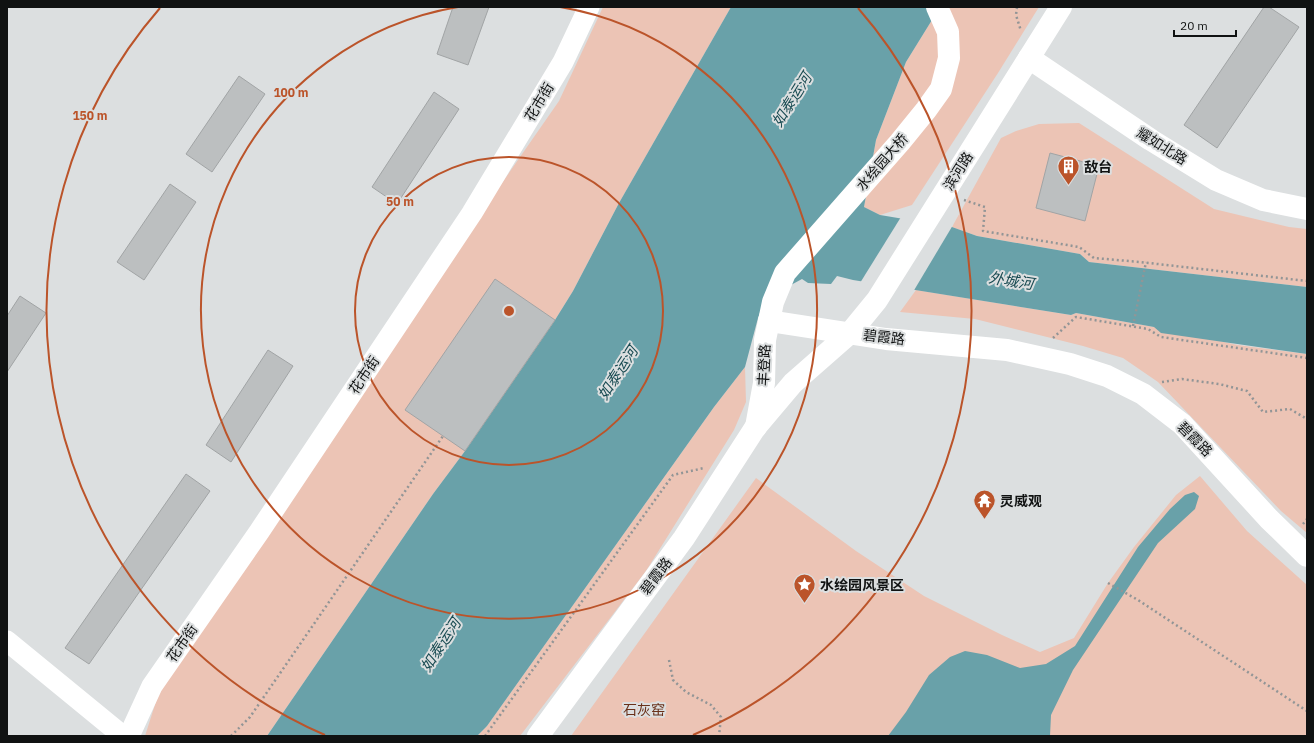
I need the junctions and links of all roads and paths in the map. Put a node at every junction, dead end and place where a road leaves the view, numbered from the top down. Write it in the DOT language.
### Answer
graph roads {
  1 [pos="589,7"];
  2 [pos="936,7"];
  3 [pos="1062,7"];
  4 [pos="1029,58"];
  5 [pos="944,194"];
  6 [pos="1307,209"];
  7 [pos="1146,262"];
  8 [pos="1307,281"];
  9 [pos="771,311"];
  10 [pos="1133,327"];
  11 [pos="850,333"];
  12 [pos="1034,356"];
  13 [pos="1307,358"];
  14 [pos="1130,387"];
  15 [pos="1307,419"];
  16 [pos="756,428"];
  17 [pos="443,436"];
  18 [pos="705,468"];
  19 [pos="1307,556"];
  20 [pos="1108,583"];
  21 [pos="7,641"];
  22 [pos="669,660"];
  23 [pos="1307,711"];
  24 [pos="123,736"];
  25 [pos="129,736"];
  26 [pos="231,736"];
  27 [pos="485,736"];
  28 [pos="538,736"];
  29 [pos="720,736"];
  1 -- 25 [label="street, 花市街"];
  2 -- 9 [label="street, 水绘园大桥"];
  3 -- 4 [label="street, 滨河路"];
  4 -- 5 [label="street, 滨河路"];
  4 -- 6 [label="street, 耀如北路"];
  5 -- 7 [label="path"];
  5 -- 11 [label="street, 滨河路"];
  7 -- 8 [label="path"];
  7 -- 10 [label="path"];
  9 -- 11 [label="street"];
  9 -- 16 [label="street, 丰登路"];
  10 -- 12 [label="path"];
  10 -- 13 [label="path"];
  11 -- 12 [label="street, 碧霞路"];
  11 -- 16 [label="street, 碧霞路"];
  12 -- 14 [label="street, 碧霞路"];
  14 -- 15 [label="path"];
  14 -- 19 [label="street, 碧霞路"];
  16 -- 28 [label="street, 碧霞路"];
  17 -- 26 [label="path"];
  18 -- 27 [label="path"];
  20 -- 23 [label="path"];
  21 -- 24 [label="street"];
  22 -- 29 [label="path"];
}
